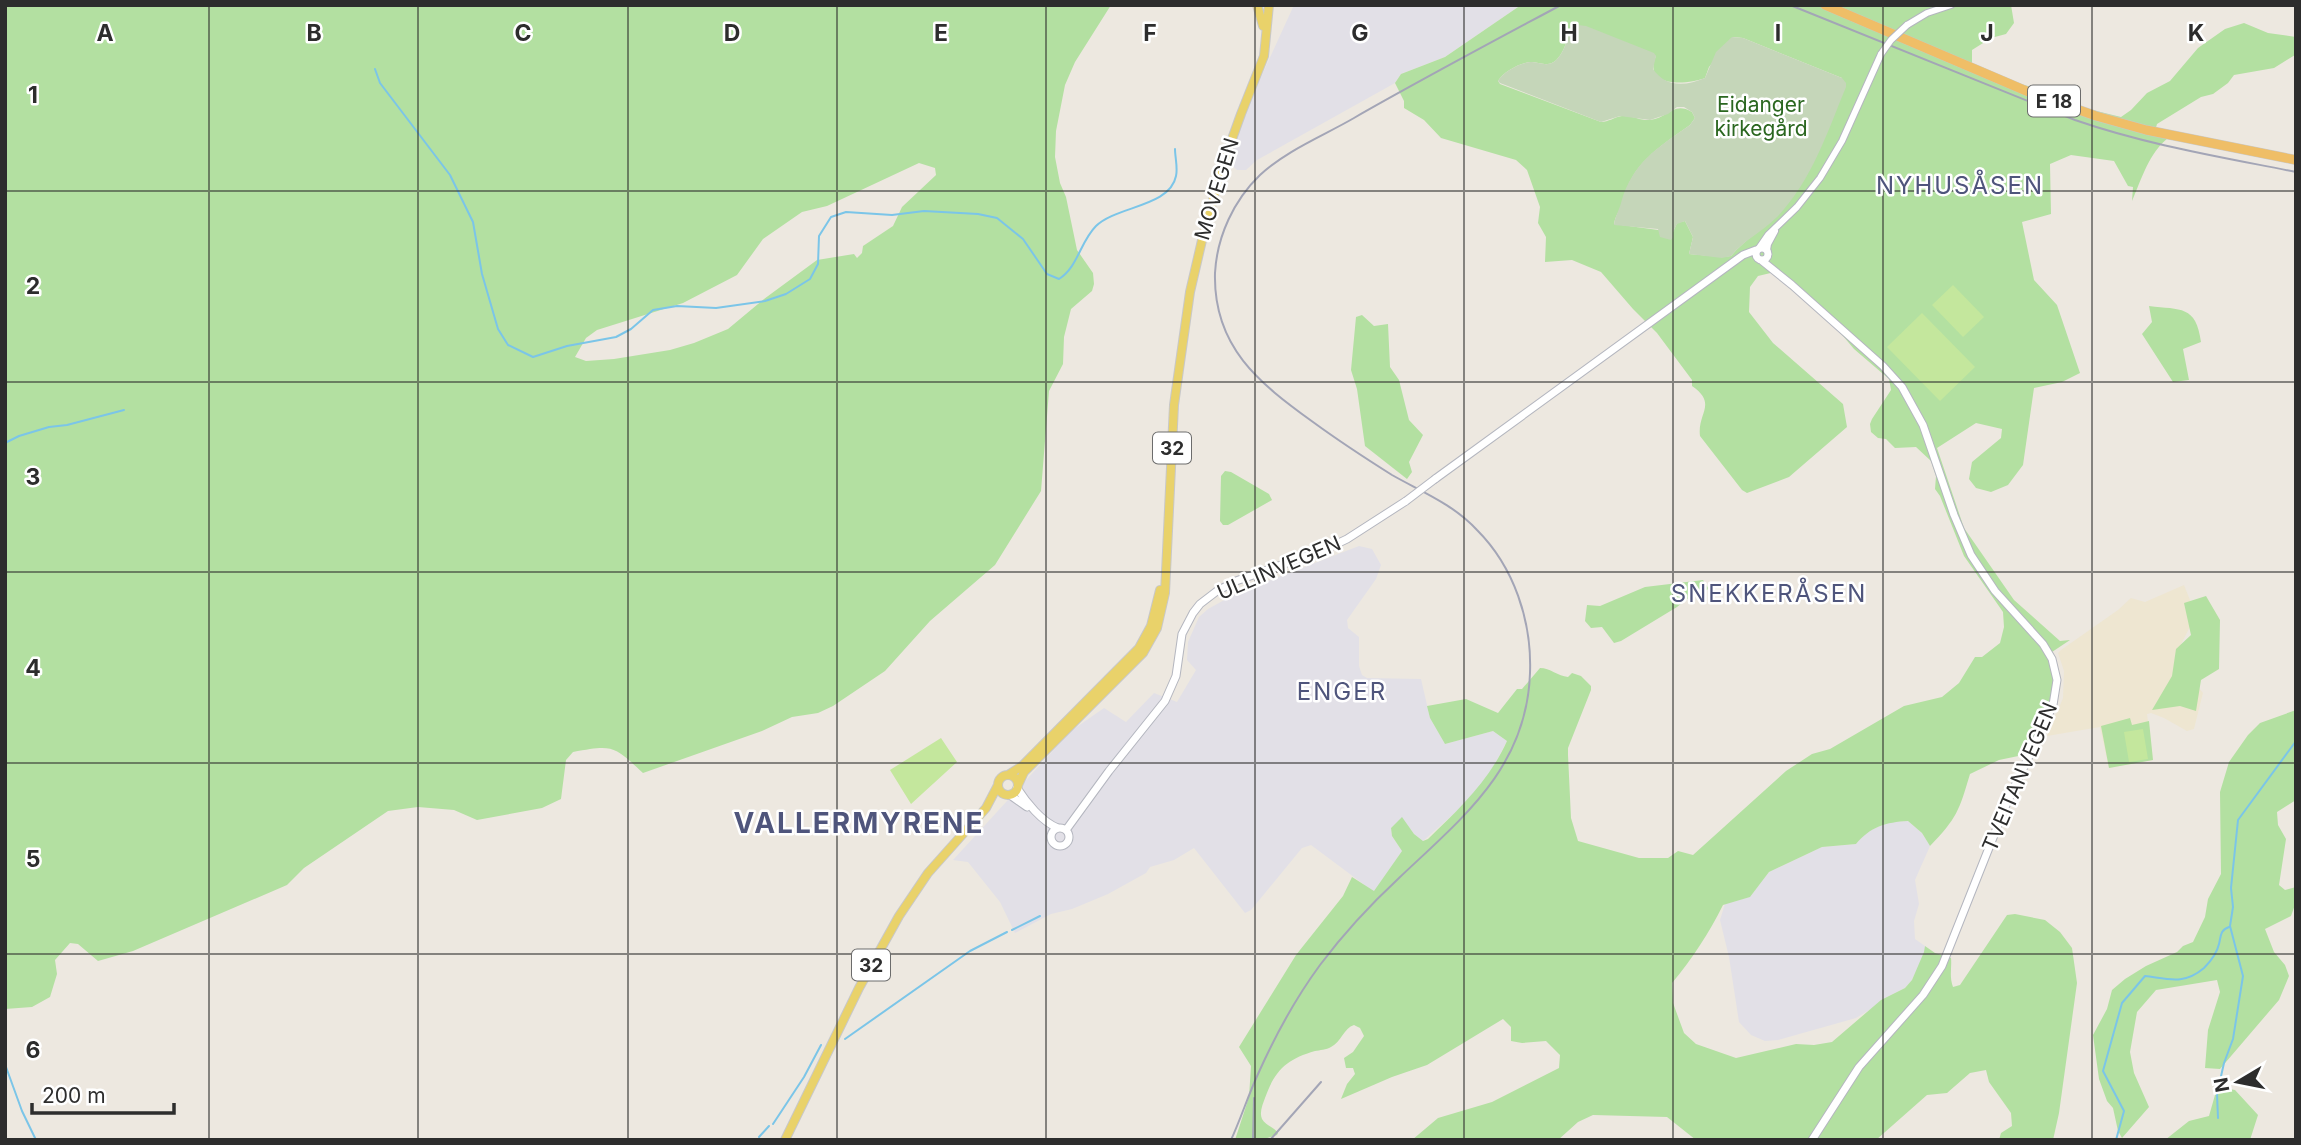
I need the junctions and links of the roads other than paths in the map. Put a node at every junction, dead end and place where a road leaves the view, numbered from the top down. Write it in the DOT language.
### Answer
graph roads {
  1 [pos="1257,5"];
  2 [pos="1269,5"];
  3 [pos="1825,5"];
  4 [pos="1834,5"];
  5 [pos="1951,5"];
  6 [pos="1266,40"];
  7 [pos="2296,158"];
  8 [pos="1763,250"];
  9 [pos="1760,260"];
  10 [pos="1729,266"];
  11 [pos="1792,285"];
  12 [pos="1145,645"];
  13 [pos="1008,775"];
  14 [pos="998,785"];
  15 [pos="1017,786"];
  16 [pos="1009,795"];
  17 [pos="986,808"];
  18 [pos="1062,829"];
  19 [pos="1051,835"];
  20 [pos="785,1140"];
  21 [pos="1812,1140"];
  1 -- 6 [label="main road, MOVEGEN / 32"];
  2 -- 6 [label="main road, MOVEGEN / 32"];
  3 -- 7 [label="highway, E 18"];
  4 -- 7 [label="highway, E 18"];
  5 -- 8 [label="street, bridge"];
  6 -- 12 [label="main road, MOVEGEN / 32"];
  8 -- 9 [label="main road"];
  8 -- 10 [label="main road"];
  8 -- 11 [label="main road, TVEITANVEGEN"];
  9 -- 10 [label="main road"];
  9 -- 11 [label="main road, TVEITANVEGEN"];
  10 -- 18 [label="main road, ULLINVEGEN, bridge"];
  11 -- 21 [label="main road, TVEITANVEGEN"];
  12 -- 13 [label="main road, 32"];
  12 -- 15 [label="main road, 32"];
  13 -- 14 [label="main road, 32"];
  13 -- 15 [label="main road"];
  14 -- 16 [label="main road"];
  14 -- 17 [label="main road, 32"];
  15 -- 16 [label="main road, 32"];
  15 -- 18 [label="main road"];
  16 -- 17 [label="main road, 32"];
  16 -- 19 [label="main road"];
  17 -- 20 [label="main road, 32"];
  18 -- 19 [label="main road, ULLINVEGEN"];
  18 -- 19 [label="main road, ULLINVEGEN"];
}
